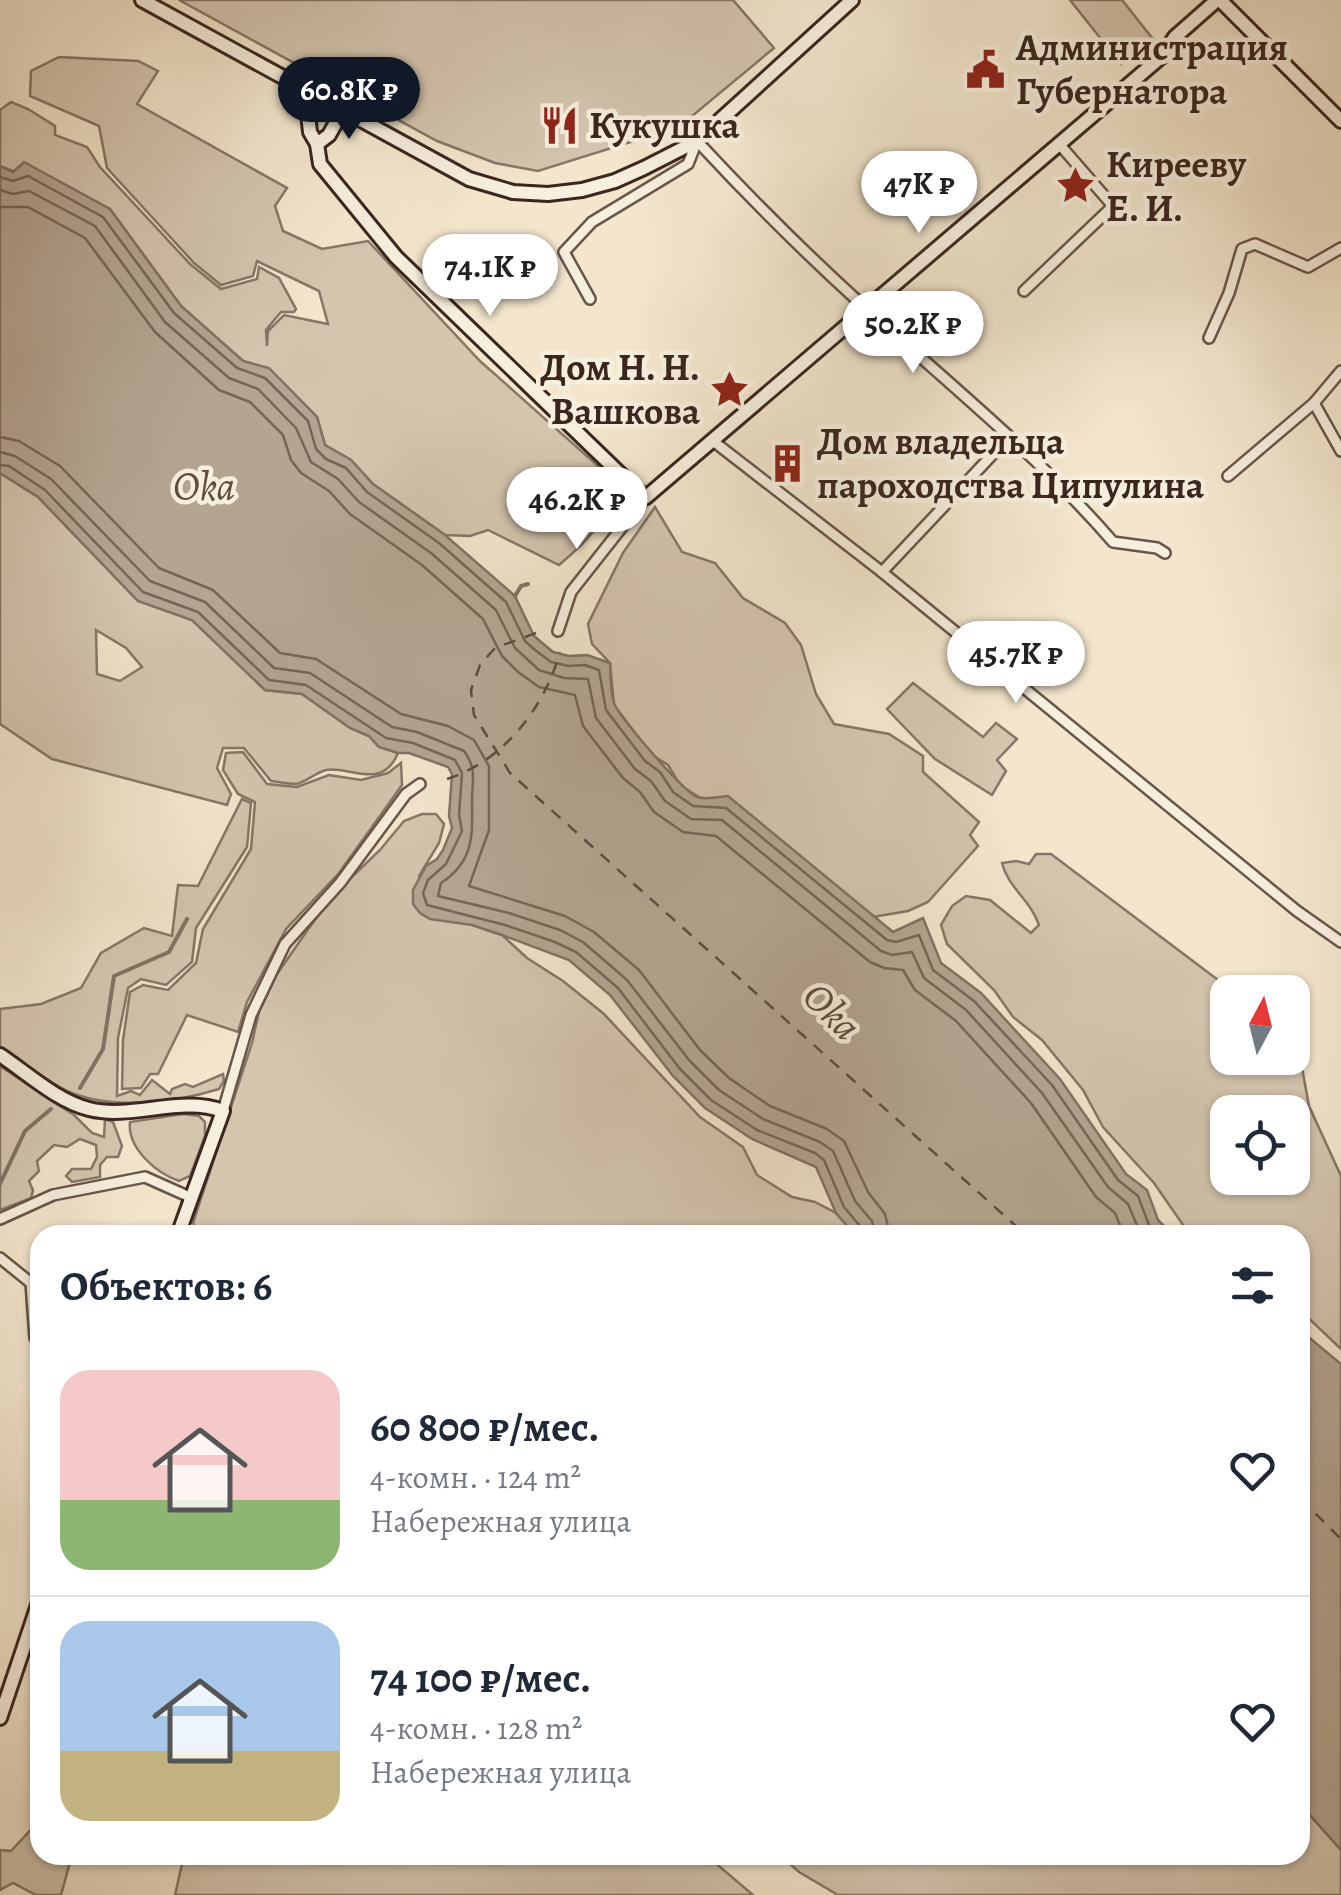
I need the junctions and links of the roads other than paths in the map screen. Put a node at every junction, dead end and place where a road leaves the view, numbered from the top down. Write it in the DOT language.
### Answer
graph roads {
  1 [pos="142,0"];
  2 [pos="852,0"];
  3 [pos="1218,0"];
  4 [pos="313,92"];
  5 [pos="344,108"];
  6 [pos="1341,121"];
  7 [pos="697,141"];
  8 [pos="317,144"];
  9 [pos="1060,145"];
  10 [pos="1341,248"];
  11 [pos="1024,291"];
  12 [pos="590,299"];
  13 [pos="866,309"];
  14 [pos="1208,338"];
  15 [pos="1341,371"];
  16 [pos="1314,404"];
  17 [pos="1009,437"];
  18 [pos="713,442"];
  19 [pos="1341,451"];
  20 [pos="1228,476"];
  21 [pos="645,498"];
  22 [pos="1166,553"];
  23 [pos="882,572"];
  24 [pos="558,631"];
  25 [pos="420,784"];
  26 [pos="1341,942"];
  27 [pos="0,1056"];
  28 [pos="223,1110"];
  29 [pos="192,1198"];
  30 [pos="0,1219"];
  31 [pos="184,1225"];
  32 [pos="0,1258"];
  33 [pos="30,1282"];
  34 [pos="30,1628"];
  35 [pos="0,1718"];
  1 -- 4 [label="street"];
  2 -- 7 [label="street"];
  3 -- 6 [label="street"];
  3 -- 9 [label="street"];
  4 -- 5 [label="street"];
  4 -- 8 [label="street"];
  5 -- 7 [label="street"];
  5 -- 8 [label="street"];
  7 -- 12 [label="street"];
  7 -- 13 [label="street"];
  8 -- 21 [label="street"];
  9 -- 11 [label="street"];
  9 -- 13 [label="street"];
  10 -- 14 [label="street"];
  13 -- 17 [label="street"];
  13 -- 18 [label="street"];
  15 -- 16 [label="street"];
  16 -- 19 [label="street"];
  16 -- 20 [label="street"];
  17 -- 22 [label="street"];
  17 -- 23 [label="street"];
  18 -- 21 [label="street"];
  18 -- 23 [label="street"];
  21 -- 24 [label="street"];
  23 -- 26 [label="street"];
  25 -- 28 [label="street"];
  27 -- 28 [label="street"];
  28 -- 29 [label="street"];
  29 -- 30 [label="street"];
  29 -- 31 [label="street"];
  32 -- 33 [label="street"];
  34 -- 35 [label="street"];
}
